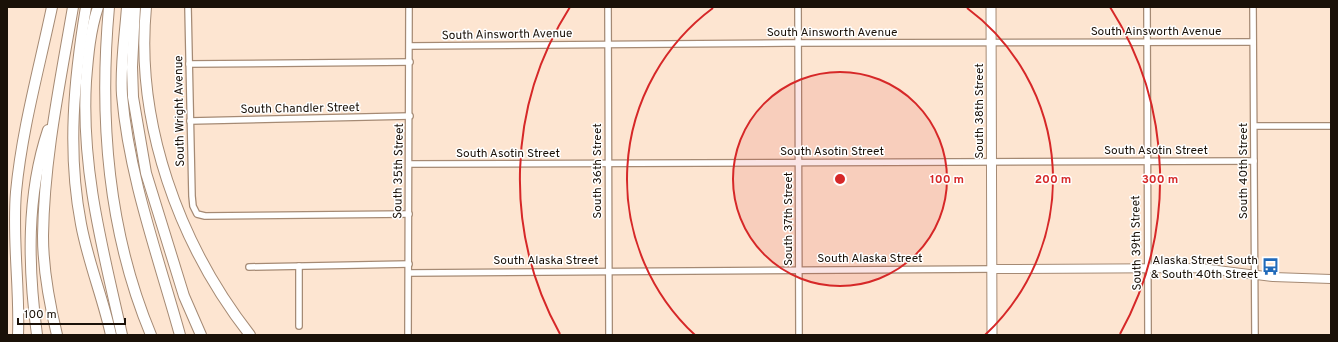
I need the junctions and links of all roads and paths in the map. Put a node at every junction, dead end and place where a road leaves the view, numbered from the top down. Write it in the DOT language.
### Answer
graph roads {
  1 [pos="52,7"];
  2 [pos="73,7"];
  3 [pos="86,7"];
  4 [pos="98,7"];
  5 [pos="109,7"];
  6 [pos="127,7"];
  7 [pos="135,7"];
  8 [pos="146,7"];
  9 [pos="188,7"];
  10 [pos="409,7"];
  11 [pos="608,7"];
  12 [pos="798,7"];
  13 [pos="991,7"];
  14 [pos="1146,7"];
  15 [pos="1253,7"];
  16 [pos="1147,42"];
  17 [pos="1253,42"];
  18 [pos="798,43"];
  19 [pos="991,43"];
  20 [pos="608,44"];
  21 [pos="410,46"];
  22 [pos="410,62"];
  23 [pos="189,64"];
  24 [pos="56,106"];
  25 [pos="410,116"];
  26 [pos="190,121"];
  27 [pos="1254,126"];
  28 [pos="1331,126"];
  29 [pos="1254,160"];
  30 [pos="1146,161"];
  31 [pos="799,162"];
  32 [pos="992,162"];
  33 [pos="608,163"];
  34 [pos="410,164"];
  35 [pos="409,214"];
  36 [pos="409,264"];
  37 [pos="299,266"];
  38 [pos="248,267"];
  39 [pos="1147,268"];
  40 [pos="992,269"];
  41 [pos="799,270"];
  42 [pos="609,271"];
  43 [pos="409,273"];
  44 [pos="1255,276"];
  45 [pos="1331,279"];
  46 [pos="299,326"];
  47 [pos="18,335"];
  48 [pos="37,335"];
  49 [pos="56,335"];
  50 [pos="111,335"];
  51 [pos="122,335"];
  52 [pos="151,335"];
  53 [pos="180,335"];
  54 [pos="201,335"];
  55 [pos="250,335"];
  56 [pos="408,335"];
  57 [pos="609,335"];
  58 [pos="799,335"];
  59 [pos="992,335"];
  60 [pos="1148,335"];
  61 [pos="1255,335"];
  1 -- 47 [label="highway"];
  2 -- 24 [label="highway"];
  3 -- 50 [label="highway"];
  4 -- 51 [label="highway"];
  5 -- 52 [label="highway"];
  6 -- 53 [label="highway"];
  7 -- 54 [label="highway"];
  8 -- 55 [label="highway"];
  9 -- 23 [label="street, South Wright Avenue"];
  10 -- 21 [label="street, South 35th Street"];
  11 -- 20 [label="street, South 36th Street"];
  12 -- 18 [label="street, South 37th Street"];
  13 -- 19 [label="main road, South 38th Street"];
  14 -- 16 [label="street, South 39th Street"];
  15 -- 17 [label="street, South 40th Street"];
  16 -- 17 [label="street, South Ainsworth Avenue"];
  16 -- 19 [label="street, South Ainsworth Avenue"];
  16 -- 30 [label="street, South 39th Street"];
  17 -- 27 [label="street, South 40th Street"];
  18 -- 19 [label="street, South Ainsworth Avenue"];
  18 -- 20 [label="street, South Ainsworth Avenue"];
  18 -- 31 [label="street, South 37th Street"];
  19 -- 32 [label="main road, South 38th Street"];
  20 -- 21 [label="street, South Ainsworth Avenue"];
  20 -- 33 [label="street, South 36th Street"];
  21 -- 22 [label="street, South 35th Street"];
  22 -- 23 [label="street"];
  22 -- 25 [label="street, South 35th Street"];
  23 -- 26 [label="street, South Wright Avenue"];
  24 -- 48 [label="highway"];
  24 -- 49 [label="highway"];
  25 -- 26 [label="street, South Chandler Street"];
  25 -- 34 [label="street, South 35th Street"];
  26 -- 35 [label="street, South Wright Avenue"];
  27 -- 28 [label="street"];
  27 -- 29 [label="street, South 40th Street"];
  29 -- 30 [label="street, South Asotin Street"];
  29 -- 44 [label="street, South 40th Street"];
  30 -- 32 [label="street, South Asotin Street"];
  30 -- 39 [label="street, South 39th Street"];
  31 -- 32 [label="street, South Asotin Street"];
  31 -- 33 [label="street, South Asotin Street"];
  31 -- 41 [label="street, South 37th Street"];
  32 -- 40 [label="main road, South 38th Street"];
  33 -- 34 [label="street, South Asotin Street"];
  33 -- 42 [label="street, South 36th Street"];
  34 -- 35 [label="street, South 35th Street"];
  35 -- 36 [label="street, South 35th Street"];
  36 -- 37 [label="street"];
  36 -- 43 [label="street, South 35th Street"];
  37 -- 38 [label="street"];
  37 -- 46 [label="street"];
  39 -- 40 [label="street, South Alaska Street"];
  39 -- 44 [label="street, South Alaska Street"];
  39 -- 60 [label="street, South 39th Street"];
  40 -- 41 [label="street, South Alaska Street"];
  40 -- 59 [label="main road, South 38th Street"];
  41 -- 42 [label="street, South Alaska Street"];
  41 -- 58 [label="street, South 37th Street"];
  42 -- 43 [label="street, South Alaska Street"];
  42 -- 57 [label="street, South 36th Street"];
  43 -- 56 [label="street, South 35th Street"];
  44 -- 45 [label="street, South Alaska Street"];
  44 -- 61 [label="street, South 40th Street"];
}
